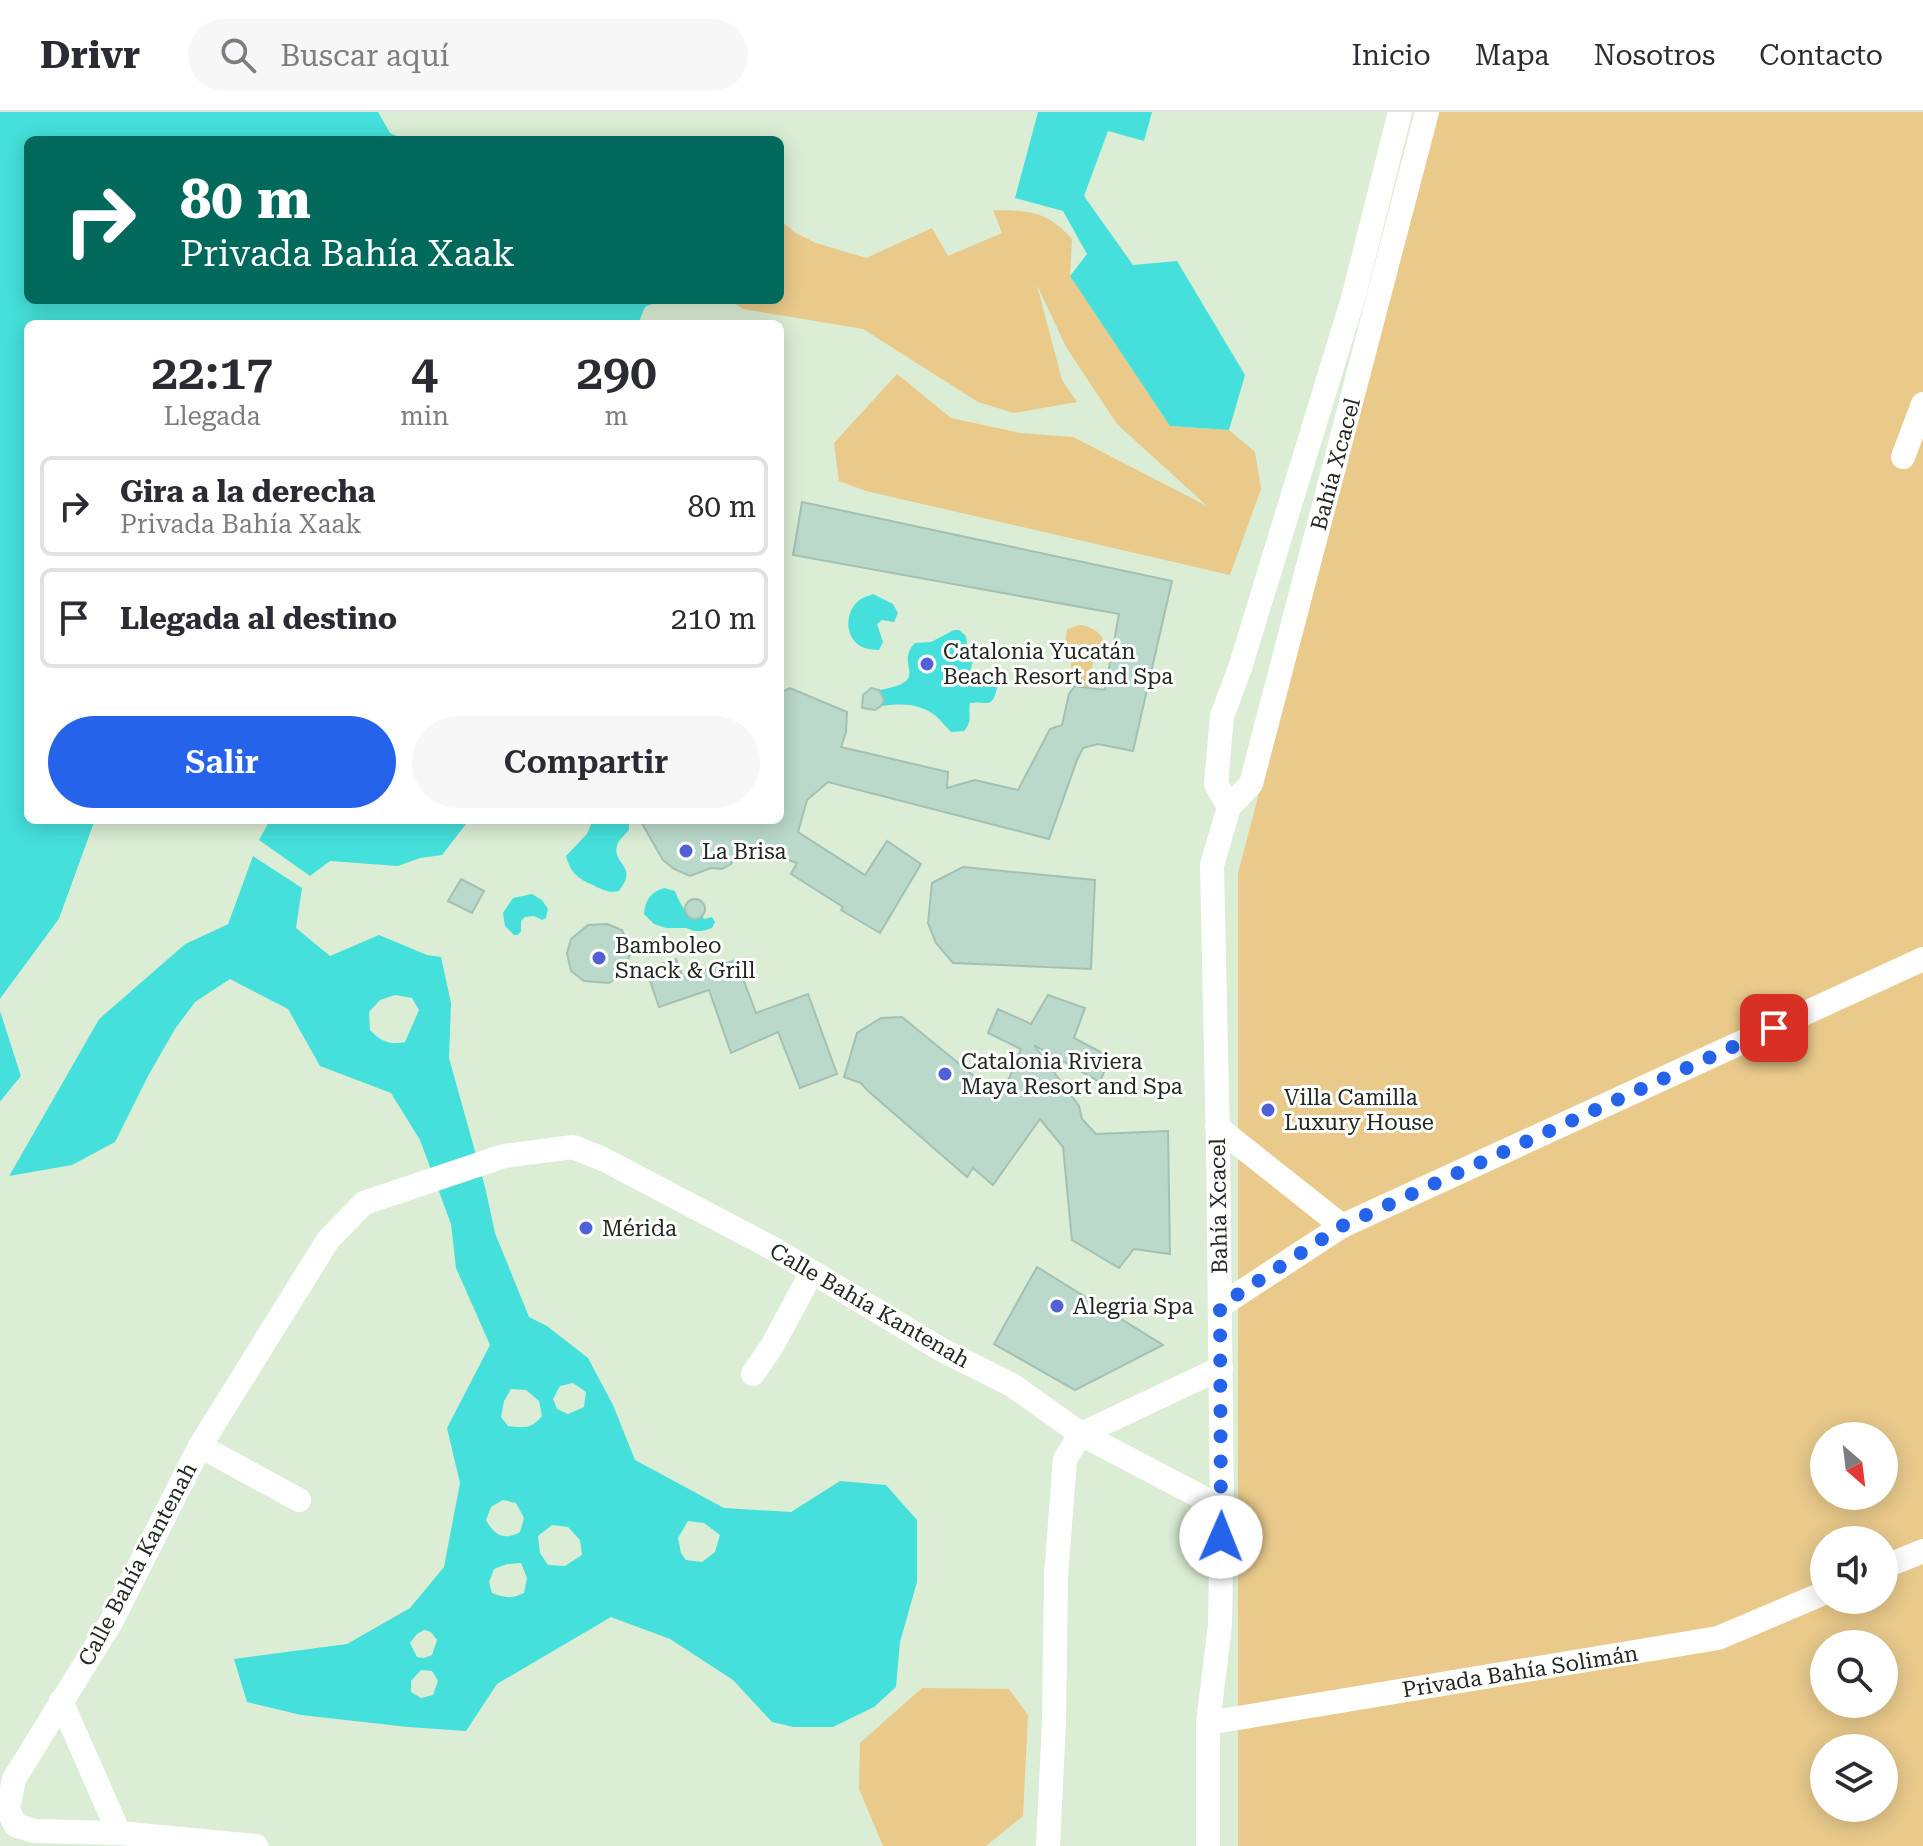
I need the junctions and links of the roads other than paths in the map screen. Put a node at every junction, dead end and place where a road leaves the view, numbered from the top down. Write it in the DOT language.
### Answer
graph roads {
  1 [pos="1400,112"];
  2 [pos="1427,112"];
  3 [pos="1923,404"];
  4 [pos="1903,457"];
  5 [pos="1229,807"];
  6 [pos="1923,959"];
  7 [pos="1217,1127"];
  8 [pos="1342,1226"];
  9 [pos="812,1272"];
  10 [pos="1220,1306"];
  11 [pos="1221,1368"];
  12 [pos="753,1374"];
  13 [pos="1081,1434"];
  14 [pos="200,1446"];
  15 [pos="299,1500"];
  16 [pos="1222,1508"];
  17 [pos="1923,1551"];
  18 [pos="1898,1561"];
  19 [pos="1810,1599"];
  20 [pos="61,1701"];
  21 [pos="1208,1723"];
  22 [pos="119,1833"];
  23 [pos="256,1846"];
  24 [pos="1047,1846"];
  25 [pos="1208,1846"];
  1 -- 5 [label="street, Bahía Xcacel"];
  2 -- 5 [label="street, Bahía Xcacel"];
  3 -- 4 [label="street"];
  5 -- 7 [label="street, Bahía Xcacel"];
  6 -- 8 [label="street"];
  7 -- 8 [label="street"];
  7 -- 10 [label="street, Bahía Xcacel"];
  8 -- 10 [label="street"];
  9 -- 12 [label="street"];
  9 -- 13 [label="street, Calle Bahía Kantenah"];
  9 -- 14 [label="street, Calle Bahía Kantenah"];
  10 -- 11 [label="street, Bahía Xcacel"];
  11 -- 13 [label="street"];
  11 -- 16 [label="street, Bahía Xcacel"];
  13 -- 16 [label="street, Calle Bahía Kantenah"];
  13 -- 24 [label="street"];
  14 -- 15 [label="street"];
  14 -- 20 [label="street, Calle Bahía Kantenah"];
  16 -- 21 [label="street, Bahía Xcacel"];
  17 -- 18 [label="street"];
  19 -- 21 [label="street, Privada Bahía Solimán"];
  20 -- 22 [label="street"];
  20 -- 22 [label="street, Calle Bahía Kantenah"];
  21 -- 25 [label="street, Bahía Xcacel"];
  22 -- 23 [label="street, Calle Bahía Kantenah"];
}
